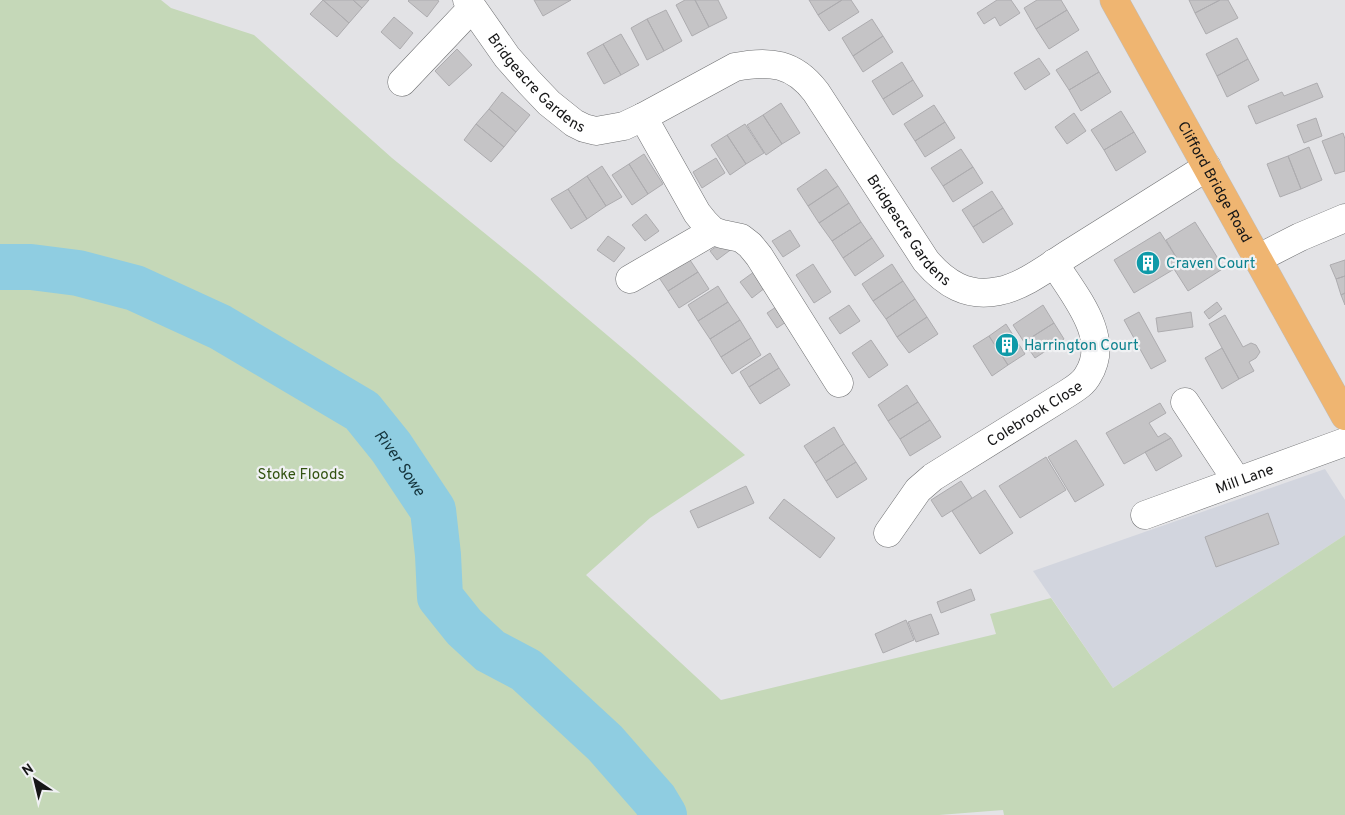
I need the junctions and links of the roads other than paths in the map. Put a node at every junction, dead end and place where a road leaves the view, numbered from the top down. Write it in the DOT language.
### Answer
graph roads {
  1 [pos="1114,0"];
  2 [pos="469,4"];
  3 [pos="402,82"];
  4 [pos="643,117"];
  5 [pos="1207,167"];
  6 [pos="1345,218"];
  7 [pos="713,231"];
  8 [pos="1257,258"];
  9 [pos="1054,263"];
  10 [pos="630,279"];
  11 [pos="839,383"];
  12 [pos="1185,402"];
  13 [pos="1345,416"];
  14 [pos="1345,442"];
  15 [pos="1237,481"];
  16 [pos="1145,515"];
  17 [pos="888,533"];
  1 -- 5 [label="main road, Clifford Bridge Road"];
  2 -- 3 [label="street, Bridgeacre Gardens"];
  2 -- 4 [label="street, Bridgeacre Gardens"];
  4 -- 7 [label="street"];
  4 -- 9 [label="street, Bridgeacre Gardens"];
  5 -- 8 [label="main road, Clifford Bridge Road"];
  5 -- 9 [label="street, Bridgeacre Gardens"];
  6 -- 8 [label="street"];
  7 -- 10 [label="street"];
  7 -- 11 [label="street"];
  8 -- 13 [label="main road, Clifford Bridge Road"];
  9 -- 17 [label="street, Colebrook Close"];
  12 -- 15 [label="street"];
  14 -- 15 [label="street, Mill Lane"];
  15 -- 16 [label="street, Mill Lane"];
}
